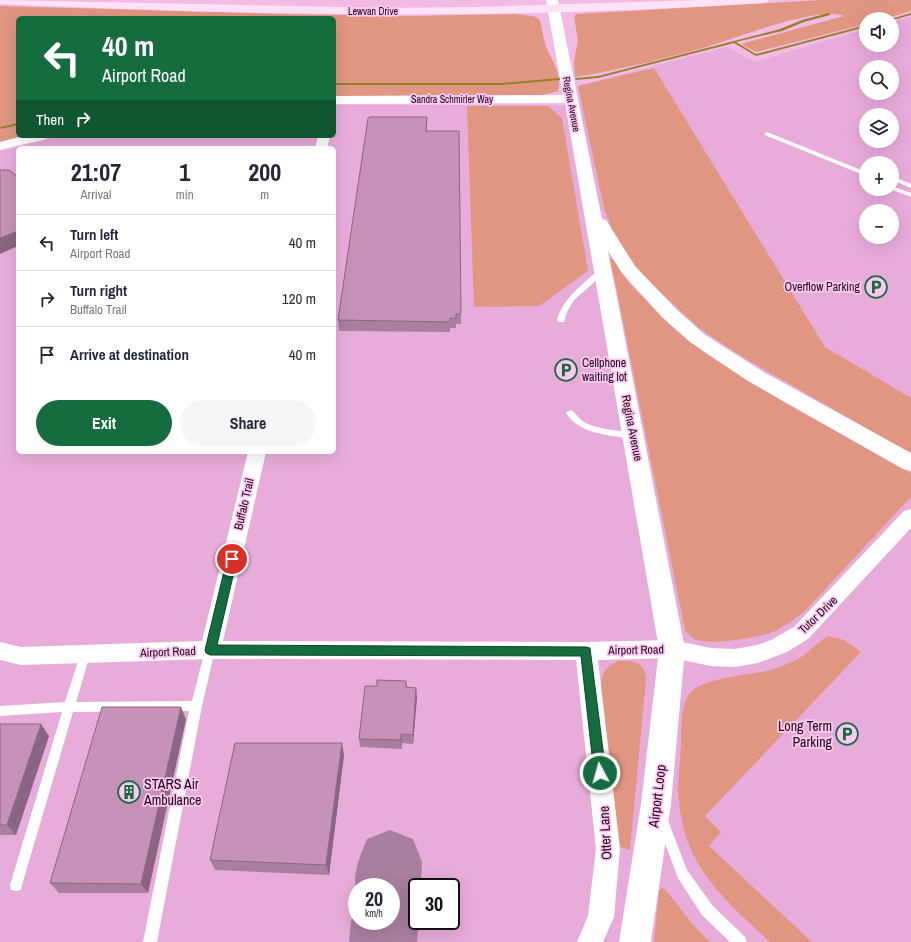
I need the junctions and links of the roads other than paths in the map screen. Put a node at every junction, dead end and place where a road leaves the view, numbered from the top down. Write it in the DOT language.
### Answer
graph roads {
  1 [pos="627,0"];
  2 [pos="763,0"];
  3 [pos="0,1"];
  4 [pos="553,5"];
  5 [pos="570,99"];
  6 [pos="336,100"];
  7 [pos="773,130"];
  8 [pos="767,134"];
  9 [pos="34,138"];
  10 [pos="0,146"];
  11 [pos="859,165"];
  12 [pos="859,171"];
  13 [pos="899,181"];
  14 [pos="911,186"];
  15 [pos="899,191"];
  16 [pos="911,195"];
  17 [pos="592,208"];
  18 [pos="603,271"];
  19 [pos="561,320"];
  20 [pos="570,413"];
  21 [pos="634,436"];
  22 [pos="257,454"];
  23 [pos="911,463"];
  24 [pos="911,516"];
  25 [pos="672,649"];
  26 [pos="210,650"];
  27 [pos="0,651"];
  28 [pos="586,651"];
  29 [pos="85,655"];
  30 [pos="196,706"];
  31 [pos="69,707"];
  32 [pos="0,710"];
  33 [pos="656,804"];
  34 [pos="16,885"];
  35 [pos="150,942"];
  36 [pos="590,942"];
  37 [pos="635,942"];
  38 [pos="740,942"];
  1 -- 4 [label="main road, Lewvan Drive"];
  2 -- 4 [label="main road, Lewvan Drive"];
  3 -- 4 [label="main road, Lewvan Drive"];
  4 -- 5 [label="street, Regina Avenue"];
  5 -- 6 [label="street, Sandra Schmirler Way"];
  5 -- 17 [label="street, Regina Avenue"];
  7 -- 11 [label="lane"];
  8 -- 12 [label="lane"];
  9 -- 10 [label="street"];
  13 -- 14 [label="lane"];
  15 -- 16 [label="lane"];
  17 -- 18 [label="street, Regina Avenue"];
  17 -- 23 [label="street, Regina Avenue"];
  18 -- 19 [label="lane"];
  18 -- 21 [label="street, Regina Avenue"];
  20 -- 21 [label="lane"];
  21 -- 25 [label="street, Regina Avenue"];
  22 -- 26 [label="street, Buffalo Trail"];
  24 -- 25 [label="street, Tutor Drive"];
  25 -- 28 [label="street, Airport Road"];
  25 -- 33 [label="street, Airport Loop"];
  26 -- 28 [label="street, Airport Road"];
  26 -- 29 [label="street, Airport Road"];
  26 -- 30 [label="lane"];
  27 -- 29 [label="street, Airport Road"];
  28 -- 36 [label="street, Otter Lane"];
  29 -- 31 [label="lane"];
  30 -- 31 [label="lane"];
  30 -- 35 [label="lane"];
  31 -- 32 [label="lane"];
  31 -- 34 [label="lane"];
  33 -- 37 [label="street, Airport Loop"];
  33 -- 38 [label="lane"];
}
